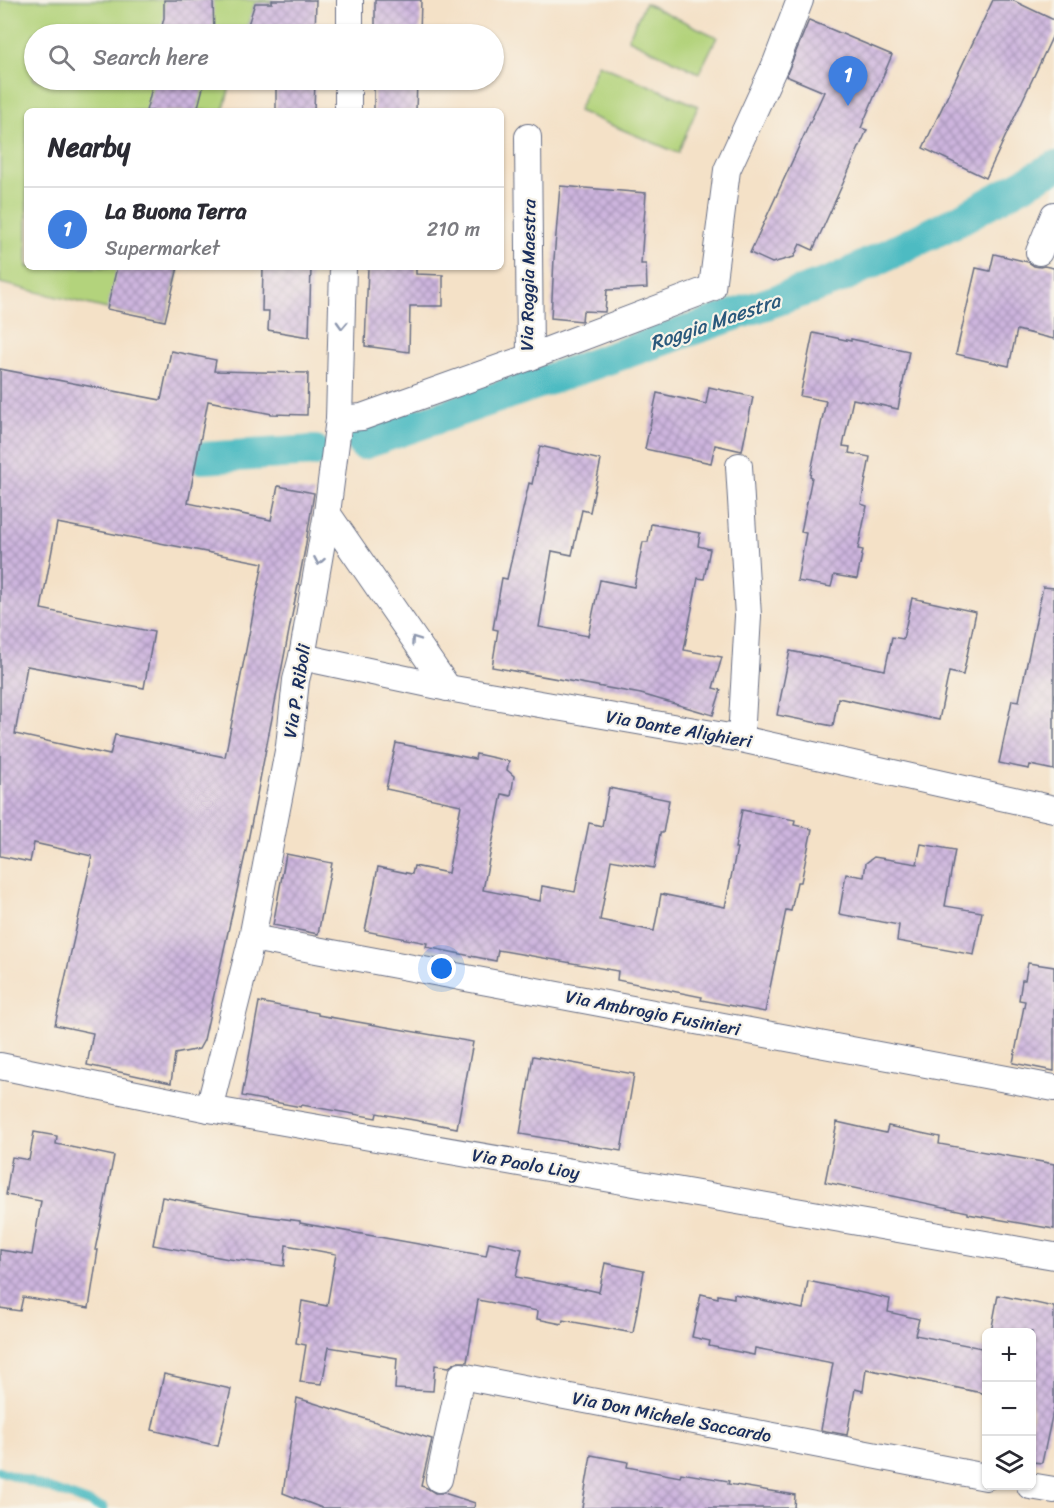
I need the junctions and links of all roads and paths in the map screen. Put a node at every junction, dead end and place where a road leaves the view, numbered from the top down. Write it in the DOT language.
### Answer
graph roads {
  1 [pos="351,0"];
  2 [pos="800,0"];
  3 [pos="350,24"];
  4 [pos="348,90"];
  5 [pos="348,108"];
  6 [pos="528,137"];
  7 [pos="1054,215"];
  8 [pos="1039,252"];
  9 [pos="343,270"];
  10 [pos="530,357"];
  11 [pos="339,419"];
  12 [pos="739,466"];
  13 [pos="327,513"];
  14 [pos="302,657"];
  15 [pos="448,688"];
  16 [pos="741,739"];
  17 [pos="1054,809"];
  18 [pos="252,939"];
  19 [pos="0,1066"];
  20 [pos="1054,1088"];
  21 [pos="209,1108"];
  22 [pos="1054,1256"];
  23 [pos="982,1476"];
  24 [pos="439,1479"];
  25 [pos="1036,1486"];
  26 [pos="1054,1490"];
  1 -- 3 [label="street"];
  2 -- 10 [label="street"];
  4 -- 5 [label="street"];
  6 -- 10 [label="street, Via Roggia Maestra"];
  7 -- 8 [label="street"];
  9 -- 11 [label="street, Via P. Riboli, one-way"];
  10 -- 11 [label="street, Via Roggia Maestra"];
  11 -- 13 [label="street, Via P. Riboli"];
  12 -- 16 [label="street"];
  13 -- 14 [label="street, Via P. Riboli, one-way"];
  15 -- 13 [label="street, one-way"];
  14 -- 15 [label="street, Via Dante Alighieri"];
  14 -- 18 [label="street, Via P. Riboli"];
  15 -- 16 [label="street, Via Dante Alighieri"];
  16 -- 17 [label="street, Via Dante Alighieri"];
  18 -- 20 [label="street, Via Ambrogio Fusinieri"];
  18 -- 21 [label="street, Via P. Riboli"];
  19 -- 21 [label="street, Via Paolo Lioy"];
  21 -- 22 [label="street, Via Paolo Lioy"];
  23 -- 24 [label="street, Via Don Michele Saccardo"];
  25 -- 26 [label="street"];
}
